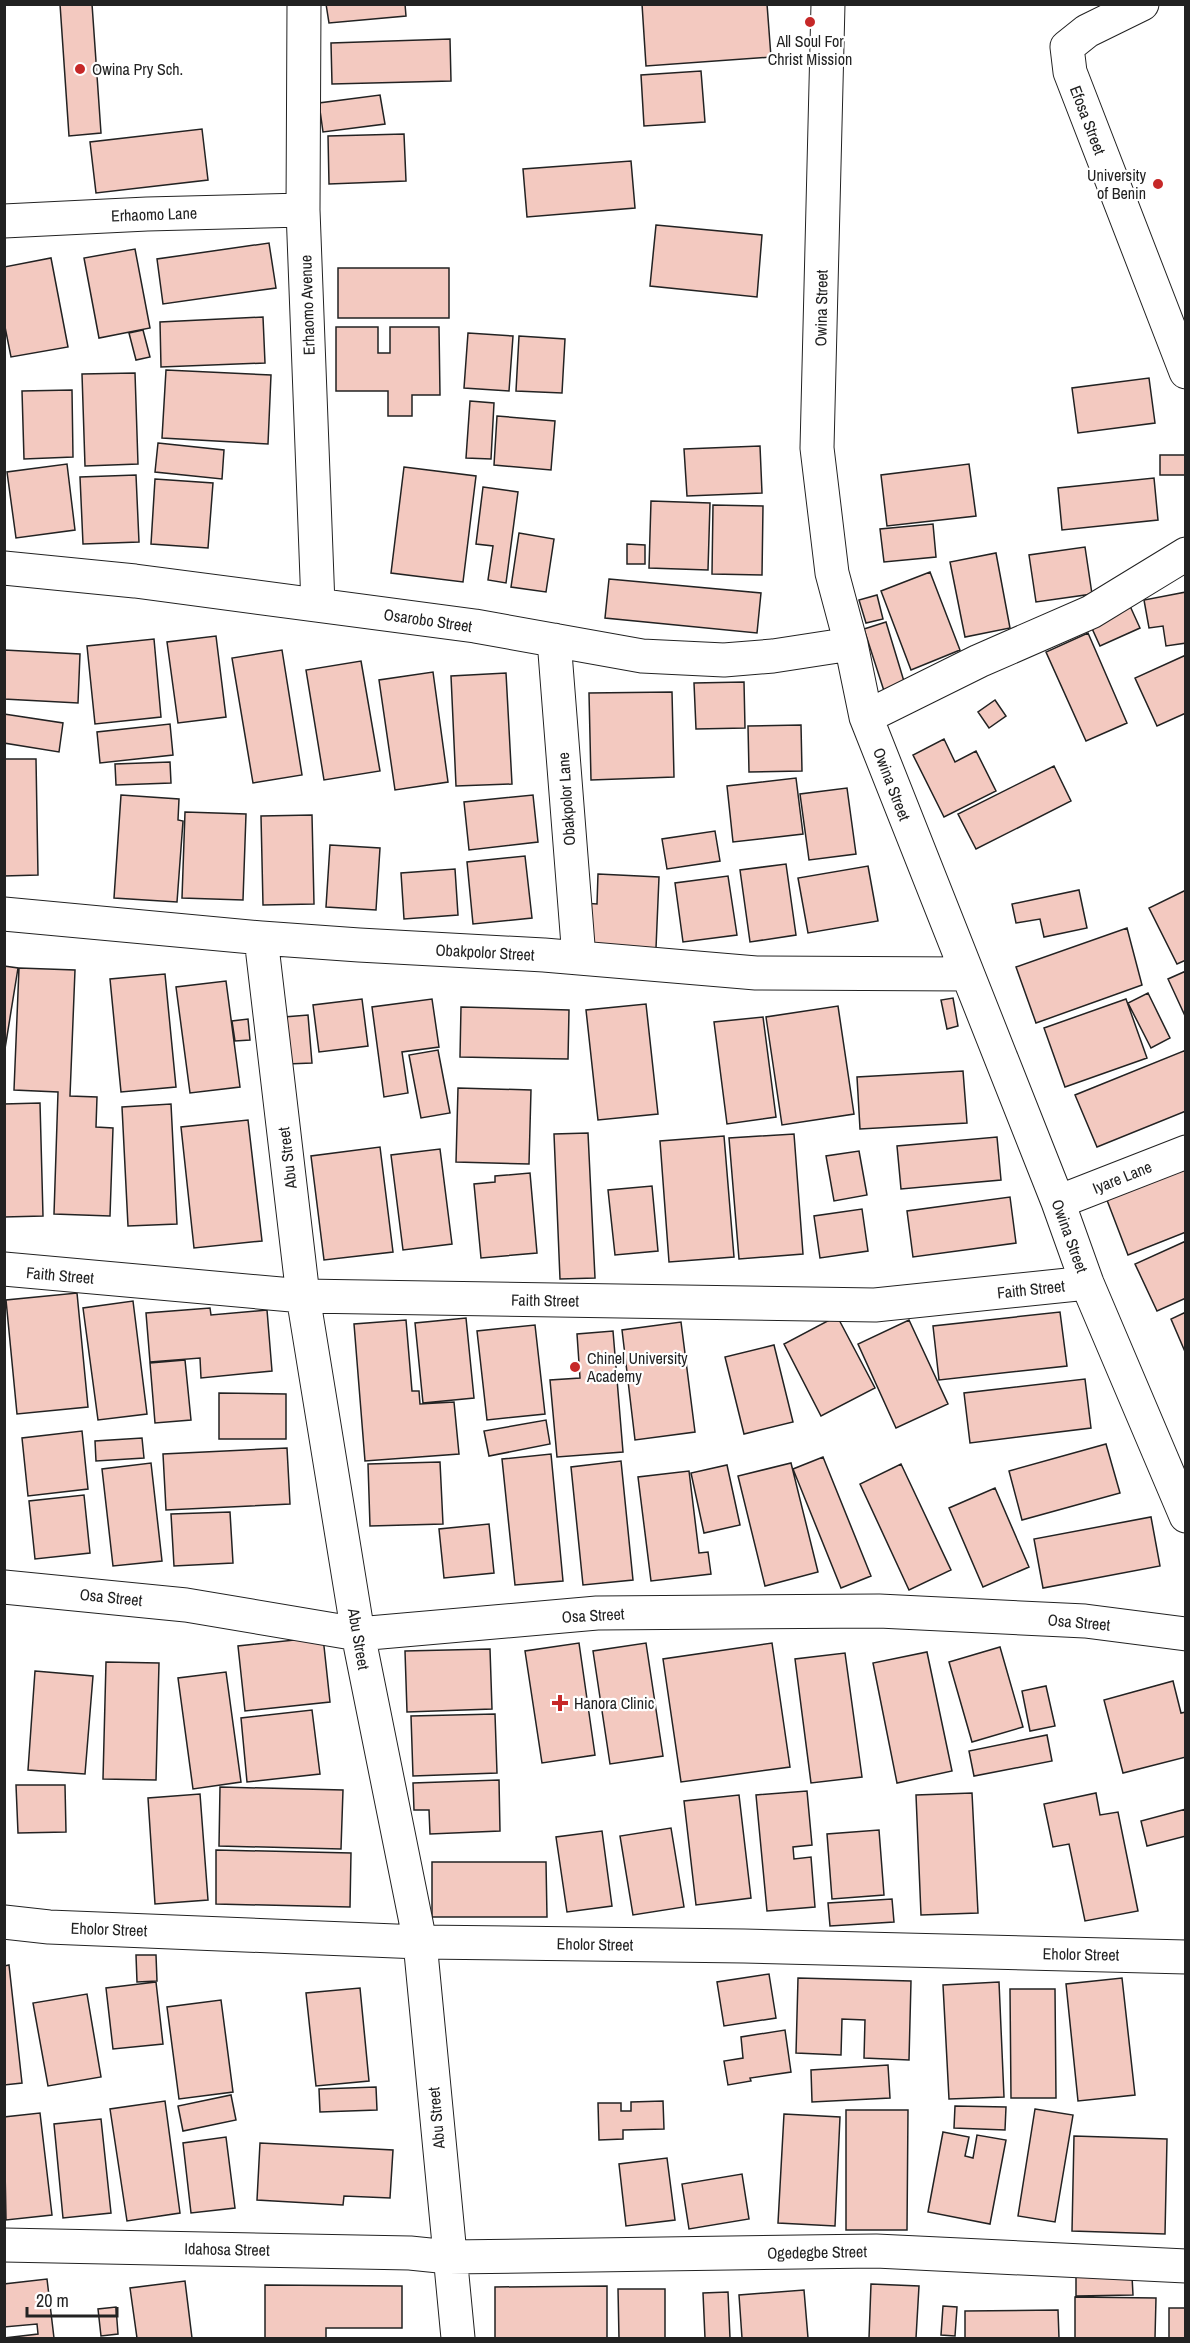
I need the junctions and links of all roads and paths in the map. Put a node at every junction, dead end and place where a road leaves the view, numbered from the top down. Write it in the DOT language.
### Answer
graph roads {
  1 [pos="304,4"];
  2 [pos="828,4"];
  3 [pos="1142,4"];
  4 [pos="303,210"];
  5 [pos="4,221"];
  6 [pos="1185,372"];
  7 [pos="1185,554"];
  8 [pos="4,568"];
  9 [pos="318,605"];
  10 [pos="554,640"];
  11 [pos="851,644"];
  12 [pos="866,717"];
  13 [pos="4,914"];
  14 [pos="261,938"];
  15 [pos="579,958"];
  16 [pos="967,974"];
  17 [pos="1185,1152"];
  18 [pos="1058,1202"];
  19 [pos="4,1269"];
  20 [pos="1087,1283"];
  21 [pos="303,1296"];
  22 [pos="1185,1516"];
  23 [pos="4,1587"];
  24 [pos="358,1634"];
  25 [pos="1185,1634"];
  26 [pos="4,1922"];
  27 [pos="420,1942"];
  28 [pos="1185,1957"];
  29 [pos="4,2245"];
  30 [pos="449,2257"];
  31 [pos="1185,2266"];
  32 [pos="458,2338"];
  1 -- 4 [label="street, Erhaomo Avenue"];
  2 -- 11 [label="street, Owina Street"];
  3 -- 6 [label="street, Efosa Street"];
  4 -- 5 [label="street, Erhaomo Lane"];
  4 -- 9 [label="street, Erhaomo Avenue"];
  7 -- 12 [label="street"];
  8 -- 9 [label="street, Osarobo Street"];
  9 -- 10 [label="street, Osarobo Street"];
  10 -- 11 [label="street, Osarobo Street"];
  10 -- 15 [label="street, Obakpolor Lane"];
  11 -- 12 [label="street, Owina Street"];
  12 -- 16 [label="street, Owina Street"];
  13 -- 14 [label="street, Obakpolor Street"];
  14 -- 15 [label="street, Obakpolor Street"];
  14 -- 21 [label="street, Abu Street"];
  15 -- 16 [label="street, Obakpolor Street"];
  16 -- 18 [label="street, Owina Street"];
  17 -- 18 [label="street, Iyare Lane"];
  18 -- 20 [label="street, Owina Street"];
  19 -- 21 [label="street, Faith Street"];
  20 -- 21 [label="street, Faith Street"];
  20 -- 22 [label="street, Owina Street"];
  21 -- 24 [label="street, Abu Street"];
  23 -- 24 [label="street, Osa Street"];
  24 -- 25 [label="street, Osa Street"];
  24 -- 27 [label="street, Abu Street"];
  26 -- 27 [label="street, Eholor Street"];
  27 -- 28 [label="street, Eholor Street"];
  27 -- 30 [label="street, Abu Street"];
  29 -- 30 [label="street, Idahosa Street"];
  30 -- 31 [label="street, Ogedegbe Street"];
  30 -- 32 [label="street, Abu Street"];
}
